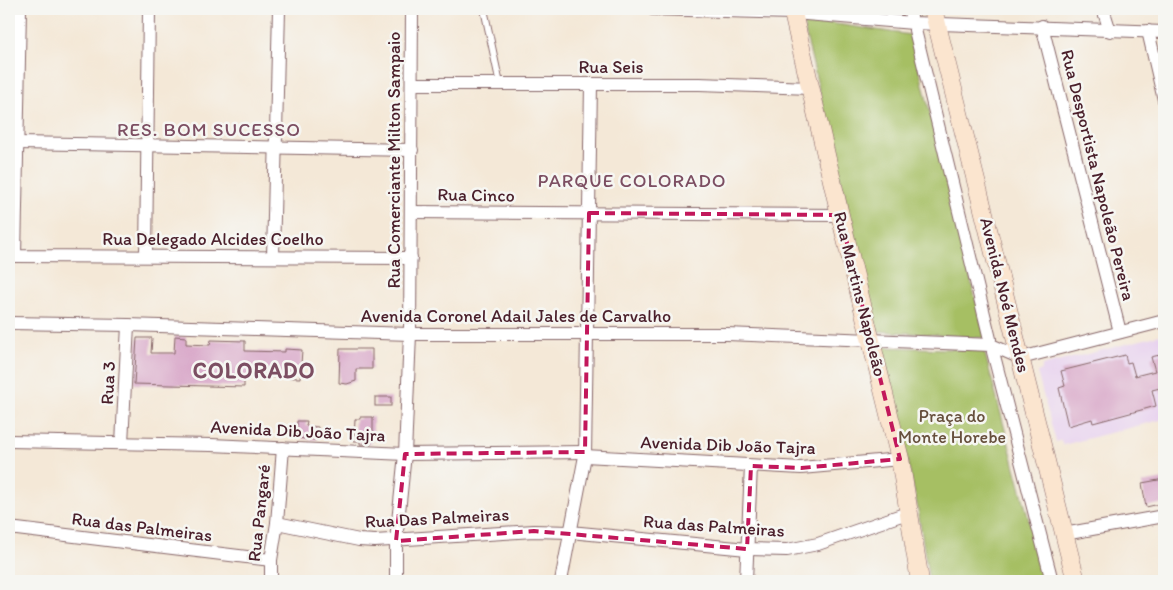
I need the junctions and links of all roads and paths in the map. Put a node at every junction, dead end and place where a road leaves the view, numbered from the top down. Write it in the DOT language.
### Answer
graph roads {
  1 [pos="20,9"];
  2 [pos="149,9"];
  3 [pos="279,9"];
  4 [pos="412,9"];
  5 [pos="484,9"];
  6 [pos="652,9"];
  7 [pos="1103,9"];
  8 [pos="793,11"];
  9 [pos="935,16"];
  10 [pos="1042,26"];
  11 [pos="915,30"];
  12 [pos="1110,30"];
  13 [pos="1148,31"];
  14 [pos="1164,32"];
  15 [pos="412,84"];
  16 [pos="500,84"];
  17 [pos="591,85"];
  18 [pos="810,88"];
  19 [pos="1164,100"];
  20 [pos="17,143"];
  21 [pos="147,146"];
  22 [pos="276,148"];
  23 [pos="412,150"];
  24 [pos="411,212"];
  25 [pos="589,213"];
  26 [pos="840,216"];
  27 [pos="146,256"];
  28 [pos="273,257"];
  29 [pos="411,258"];
  30 [pos="1164,321"];
  31 [pos="9,323"];
  32 [pos="128,324"];
  33 [pos="1120,332"];
  34 [pos="410,334"];
  35 [pos="586,335"];
  36 [pos="990,339"];
  37 [pos="872,340"];
  38 [pos="993,352"];
  39 [pos="1021,358"];
  40 [pos="9,441"];
  41 [pos="122,443"];
  42 [pos="283,448"];
  43 [pos="404,454"];
  44 [pos="585,454"];
  45 [pos="900,459"];
  46 [pos="751,466"];
  47 [pos="910,512"];
  48 [pos="1164,516"];
  49 [pos="277,522"];
  50 [pos="9,528"];
  51 [pos="570,532"];
  52 [pos="1064,534"];
  53 [pos="396,541"];
  54 [pos="747,549"];
  55 [pos="271,560"];
  56 [pos="271,581"];
  57 [pos="396,581"];
  58 [pos="561,581"];
  59 [pos="746,581"];
  60 [pos="920,581"];
  61 [pos="1052,581"];
  62 [pos="1076,581"];
  1 -- 20 [label="street"];
  2 -- 21 [label="street"];
  3 -- 22 [label="street"];
  4 -- 15 [label="street, Rua Comerciante Milton Sampaio"];
  5 -- 16 [label="lane"];
  6 -- 8 [label="street"];
  7 -- 12 [label="street"];
  8 -- 9 [label="street"];
  8 -- 18 [label="main road, Rua Martins Napoleão"];
  9 -- 10 [label="street"];
  9 -- 39 [label="main road, Avenida Noé Mendes"];
  10 -- 12 [label="street"];
  10 -- 33 [label="street, Rua Desportista Napoleão Pereira"];
  11 -- 36 [label="street"];
  12 -- 13 [label="street"];
  13 -- 14 [label="street"];
  13 -- 19 [label="street"];
  15 -- 16 [label="street, Rua Seis"];
  15 -- 23 [label="street, Rua Comerciante Milton Sampaio"];
  16 -- 17 [label="street, Rua Seis"];
  17 -- 18 [label="street, Rua Seis"];
  17 -- 25 [label="street"];
  18 -- 26 [label="main road, Rua Martins Napoleão"];
  20 -- 21 [label="street"];
  20 -- 27 [label="street, Rua Delegado Alcides Coelho"];
  21 -- 22 [label="street"];
  21 -- 27 [label="street"];
  22 -- 23 [label="street"];
  22 -- 28 [label="street"];
  23 -- 24 [label="street, Rua Comerciante Milton Sampaio"];
  24 -- 25 [label="street, Rua Cinco"];
  24 -- 29 [label="street, Rua Comerciante Milton Sampaio"];
  25 -- 26 [label="street, Rua Cinco"];
  25 -- 35 [label="street"];
  26 -- 37 [label="main road, Rua Martins Napoleão"];
  27 -- 28 [label="street, Rua Delegado Alcides Coelho"];
  28 -- 29 [label="street, Rua Delegado Alcides Coelho"];
  29 -- 34 [label="street, Rua Comerciante Milton Sampaio"];
  30 -- 33 [label="street"];
  31 -- 32 [label="street, Avenida Coronel Adail Jales de Carvalho"];
  32 -- 34 [label="street, Avenida Coronel Adail Jales de Carvalho"];
  32 -- 41 [label="street, Rua 3"];
  33 -- 39 [label="street"];
  34 -- 35 [label="street, Avenida Coronel Adail Jales de Carvalho"];
  34 -- 43 [label="street, Rua Comerciante Milton Sampaio"];
  35 -- 37 [label="street, Avenida Coronel Adail Jales de Carvalho"];
  35 -- 44 [label="street"];
  37 -- 39 [label="street, Avenida Coronel Adail Jales de Carvalho"];
  37 -- 45 [label="main road, Rua Martins Napoleão"];
  38 -- 61 [label="street"];
  39 -- 52 [label="main road, Avenida Noé Mendes"];
  40 -- 41 [label="street, Avenida Dib João Tajra"];
  41 -- 42 [label="street, Avenida Dib João Tajra"];
  42 -- 43 [label="street, Avenida Dib João Tajra"];
  42 -- 49 [label="street, Rua Pangaré"];
  43 -- 44 [label="street, Avenida Dib João Tajra"];
  43 -- 53 [label="street, Rua Comerciante Milton Sampaio"];
  44 -- 46 [label="street, Avenida Dib João Tajra"];
  44 -- 51 [label="street"];
  45 -- 46 [label="street, Avenida Dib João Tajra"];
  45 -- 47 [label="main road, Rua Martins Napoleão"];
  46 -- 54 [label="street"];
  47 -- 54 [label="street, Rua das Palmeiras"];
  47 -- 60 [label="main road, Rua Martins Napoleão"];
  48 -- 52 [label="street"];
  49 -- 53 [label="street, Rua Das Palmeiras"];
  49 -- 55 [label="street, Rua Pangaré"];
  50 -- 55 [label="street, Rua das Palmeiras"];
  51 -- 53 [label="street, Rua Das Palmeiras"];
  51 -- 54 [label="street, Rua das Palmeiras"];
  51 -- 58 [label="street"];
  52 -- 62 [label="main road, Avenida Noé Mendes"];
  53 -- 57 [label="street, Rua Comerciante Milton Sampaio"];
  54 -- 59 [label="street"];
  55 -- 56 [label="street, Rua Pangaré"];
}
